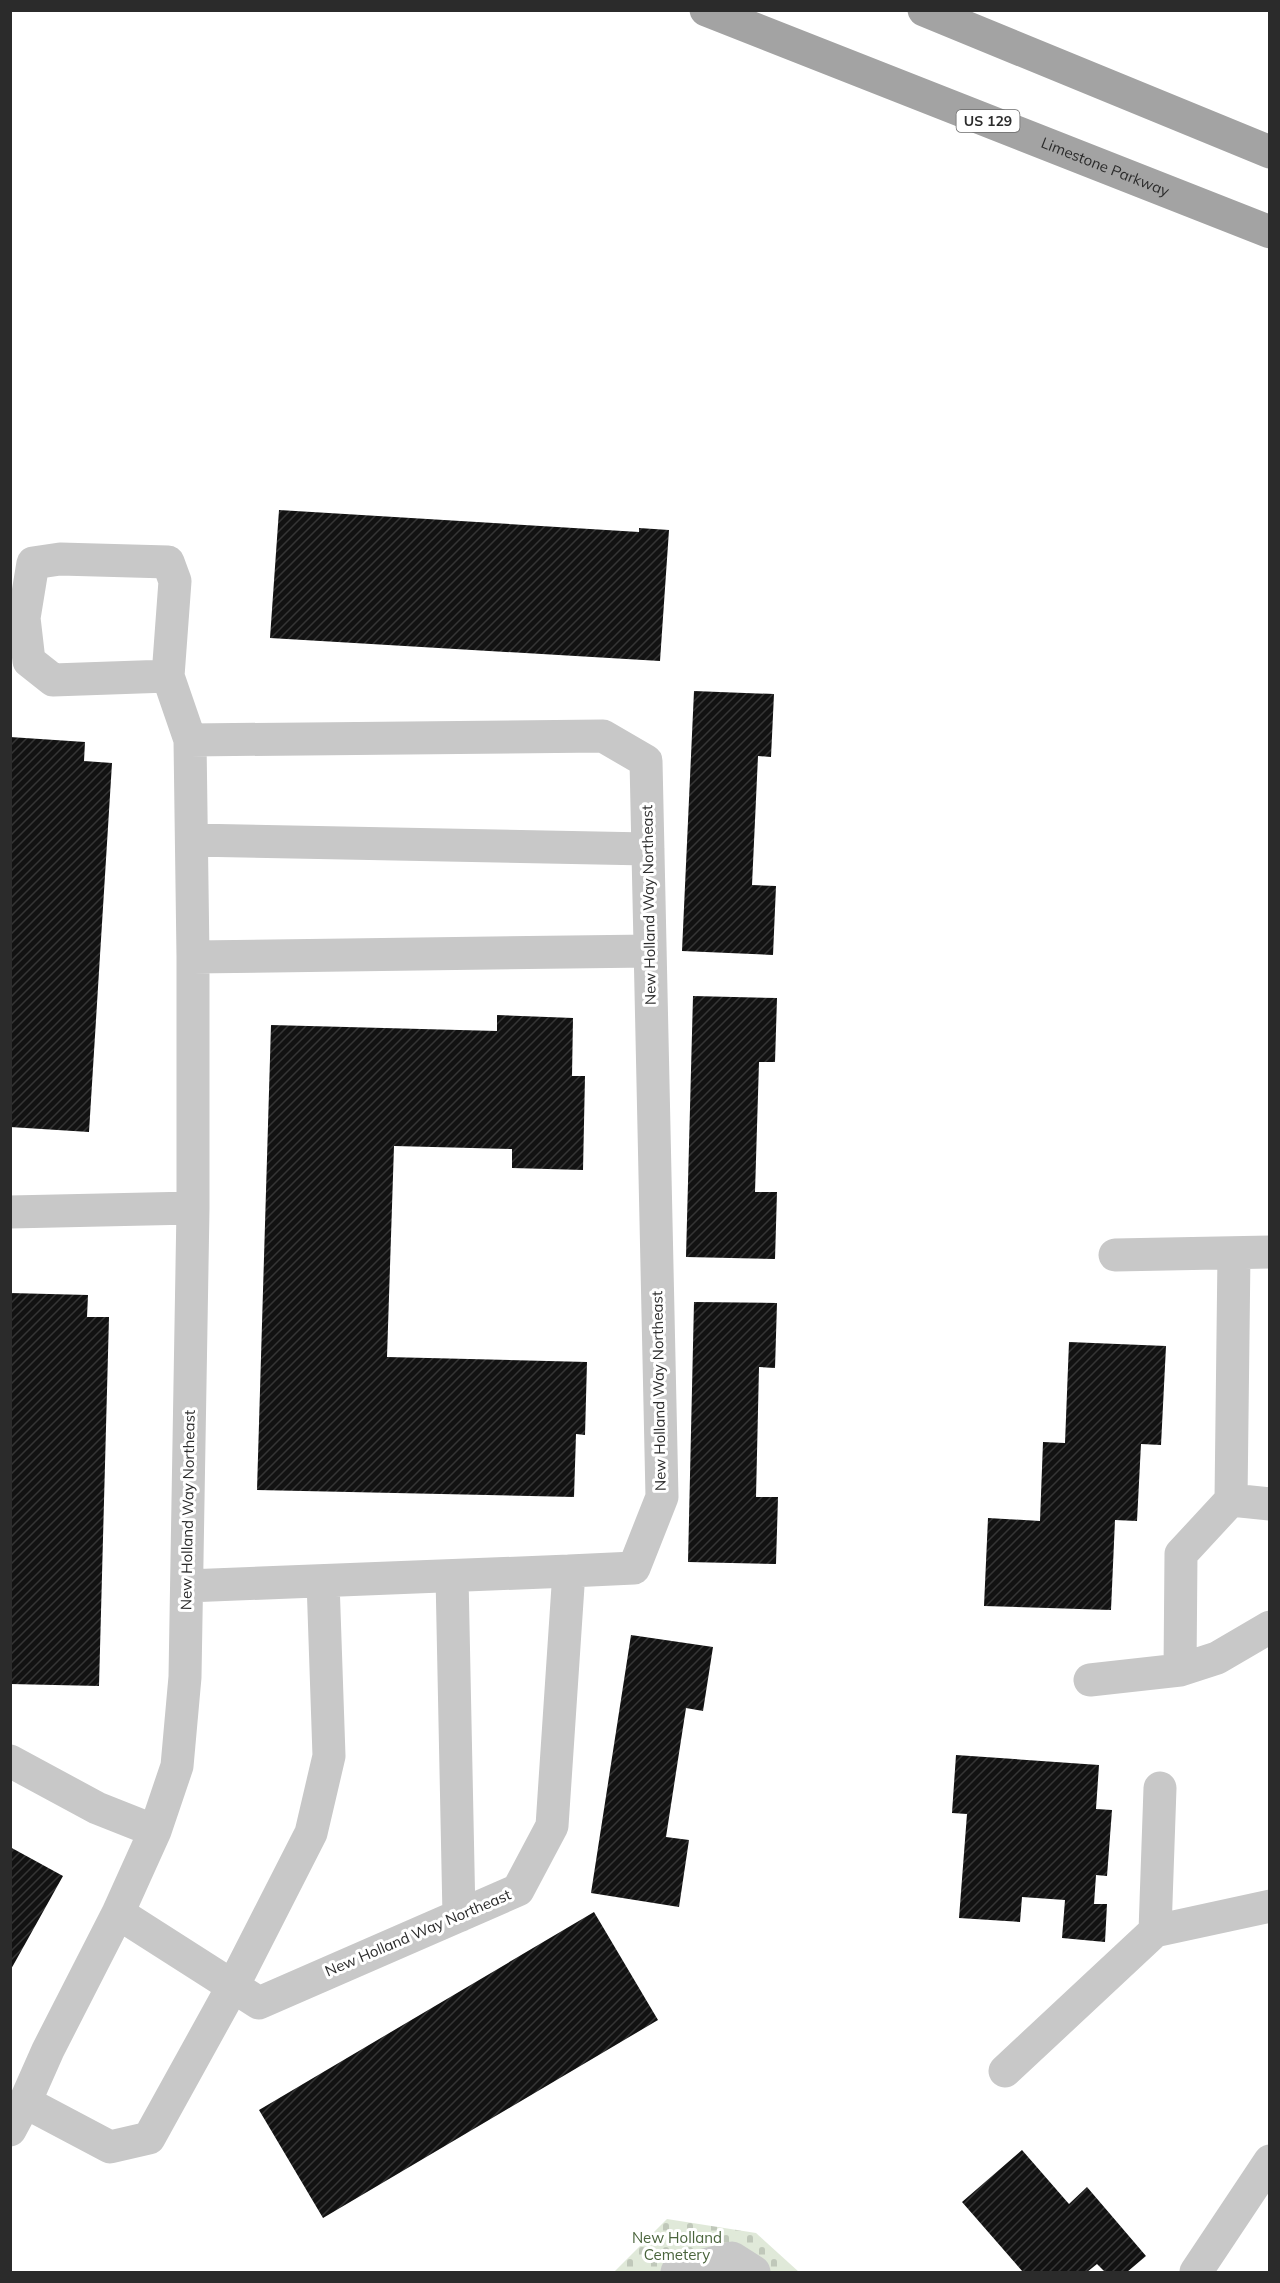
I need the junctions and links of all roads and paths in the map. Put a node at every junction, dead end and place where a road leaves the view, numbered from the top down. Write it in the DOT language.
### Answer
graph roads {
  1 [pos="706,10"];
  2 [pos="924,10"];
  3 [pos="1269,152"];
  4 [pos="1269,232"];
  5 [pos="168,676"];
  6 [pos="190,740"];
  7 [pos="192,840"];
  8 [pos="648,849"];
  9 [pos="650,951"];
  10 [pos="193,957"];
  11 [pos="193,1208"];
  12 [pos="10,1212"];
  13 [pos="1233,1252"];
  14 [pos="1269,1252"];
  15 [pos="1115,1255"];
  16 [pos="1231,1500"];
  17 [pos="1269,1504"];
  18 [pos="569,1572"];
  19 [pos="452,1576"];
  20 [pos="323,1581"];
  21 [pos="187,1586"];
  22 [pos="1269,1627"];
  23 [pos="1180,1670"];
  24 [pos="1090,1680"];
  25 [pos="10,1761"];
  26 [pos="1160,1788"];
  27 [pos="155,1831"];
  28 [pos="1269,1906"];
  29 [pos="118,1913"];
  30 [pos="459,1916"];
  31 [pos="1155,1931"];
  32 [pos="234,1986"];
  33 [pos="1005,2071"];
  34 [pos="18,2116"];
  35 [pos="1269,2161"];
  36 [pos="677,2272"];
  37 [pos="754,2272"];
  38 [pos="1196,2272"];
  1 -- 4 [label="main road, Limestone Parkway / US 129"];
  2 -- 3 [label="main road"];
  5 -- 5 [label="street"];
  5 -- 6 [label="street"];
  6 -- 7 [label="street, New Holland Way Northeast"];
  6 -- 8 [label="street, New Holland Way Northeast"];
  7 -- 8 [label="street"];
  7 -- 10 [label="street, New Holland Way Northeast"];
  8 -- 9 [label="street, New Holland Way Northeast"];
  9 -- 10 [label="street"];
  9 -- 18 [label="street, New Holland Way Northeast"];
  10 -- 11 [label="street, New Holland Way Northeast"];
  11 -- 12 [label="street"];
  11 -- 21 [label="street, New Holland Way Northeast"];
  13 -- 14 [label="street"];
  13 -- 15 [label="street"];
  13 -- 16 [label="street"];
  16 -- 17 [label="street"];
  16 -- 23 [label="street"];
  18 -- 19 [label="street"];
  18 -- 30 [label="street, New Holland Way Northeast"];
  19 -- 20 [label="street"];
  19 -- 30 [label="street"];
  20 -- 21 [label="street"];
  20 -- 32 [label="street"];
  21 -- 27 [label="street, New Holland Way Northeast"];
  22 -- 23 [label="street"];
  23 -- 24 [label="street"];
  25 -- 27 [label="street"];
  26 -- 31 [label="street"];
  27 -- 29 [label="street, New Holland Way Northeast"];
  28 -- 31 [label="street"];
  29 -- 32 [label="street, New Holland Way Northeast"];
  29 -- 34 [label="street"];
  30 -- 32 [label="street, New Holland Way Northeast"];
  31 -- 33 [label="street"];
  32 -- 34 [label="street"];
  35 -- 38 [label="street"];
  36 -- 37 [label="street"];
}
